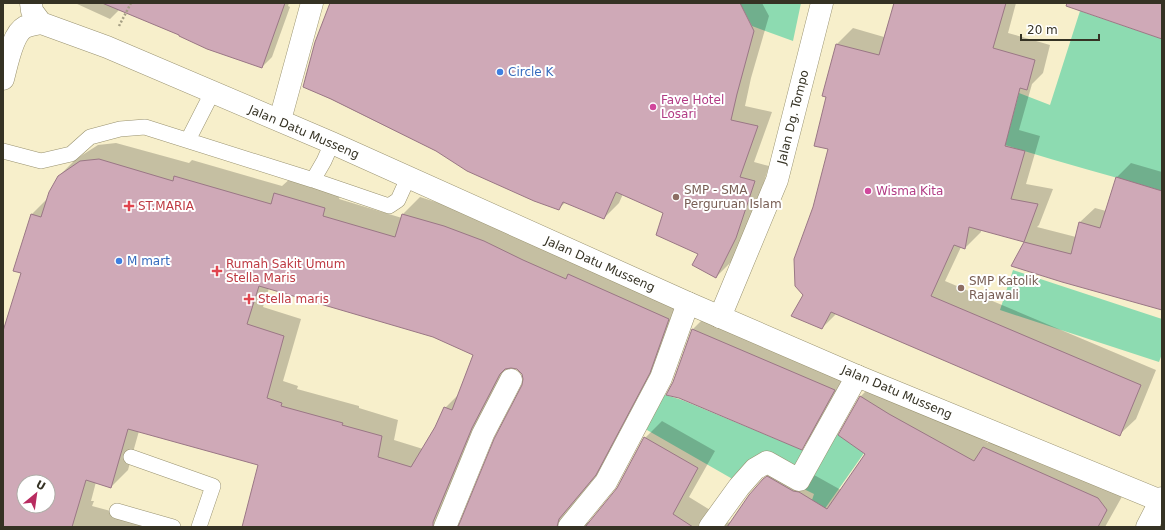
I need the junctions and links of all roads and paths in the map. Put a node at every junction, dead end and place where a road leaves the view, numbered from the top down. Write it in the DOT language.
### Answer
graph roads {
  1 [pos="31,3"];
  2 [pos="312,3"];
  3 [pos="822,3"];
  4 [pos="41,23"];
  5 [pos="3,79"];
  6 [pos="212,93"];
  7 [pos="280,120"];
  8 [pos="188,140"];
  9 [pos="332,143"];
  10 [pos="3,151"];
  11 [pos="408,178"];
  12 [pos="313,180"];
  13 [pos="688,303"];
  14 [pos="720,317"];
  15 [pos="857,376"];
  16 [pos="510,380"];
  17 [pos="131,456"];
  18 [pos="1161,499"];
  19 [pos="117,511"];
  20 [pos="173,527"];
  21 [pos="199,527"];
  22 [pos="445,527"];
  23 [pos="569,527"];
  24 [pos="710,527"];
  25 [pos="1147,527"];
  1 -- 4 [label="street"];
  2 -- 7 [label="street"];
  3 -- 14 [label="street, Jalan Dg. Tompo"];
  4 -- 5 [label="street"];
  4 -- 6 [label="street, Jalan Datu Musseng"];
  6 -- 7 [label="street, Jalan Datu Musseng"];
  6 -- 8 [label="lane"];
  7 -- 9 [label="street, Jalan Datu Musseng"];
  8 -- 10 [label="lane"];
  8 -- 12 [label="lane"];
  9 -- 11 [label="street, Jalan Datu Musseng"];
  9 -- 12 [label="lane"];
  11 -- 12 [label="lane"];
  11 -- 13 [label="street, Jalan Datu Musseng"];
  13 -- 14 [label="street, Jalan Datu Musseng"];
  13 -- 23 [label="street"];
  14 -- 15 [label="street, Jalan Datu Musseng"];
  15 -- 18 [label="street, Jalan Datu Musseng"];
  15 -- 24 [label="street"];
  16 -- 22 [label="street"];
  17 -- 21 [label="lane"];
  18 -- 25 [label="street"];
  19 -- 20 [label="lane"];
}
